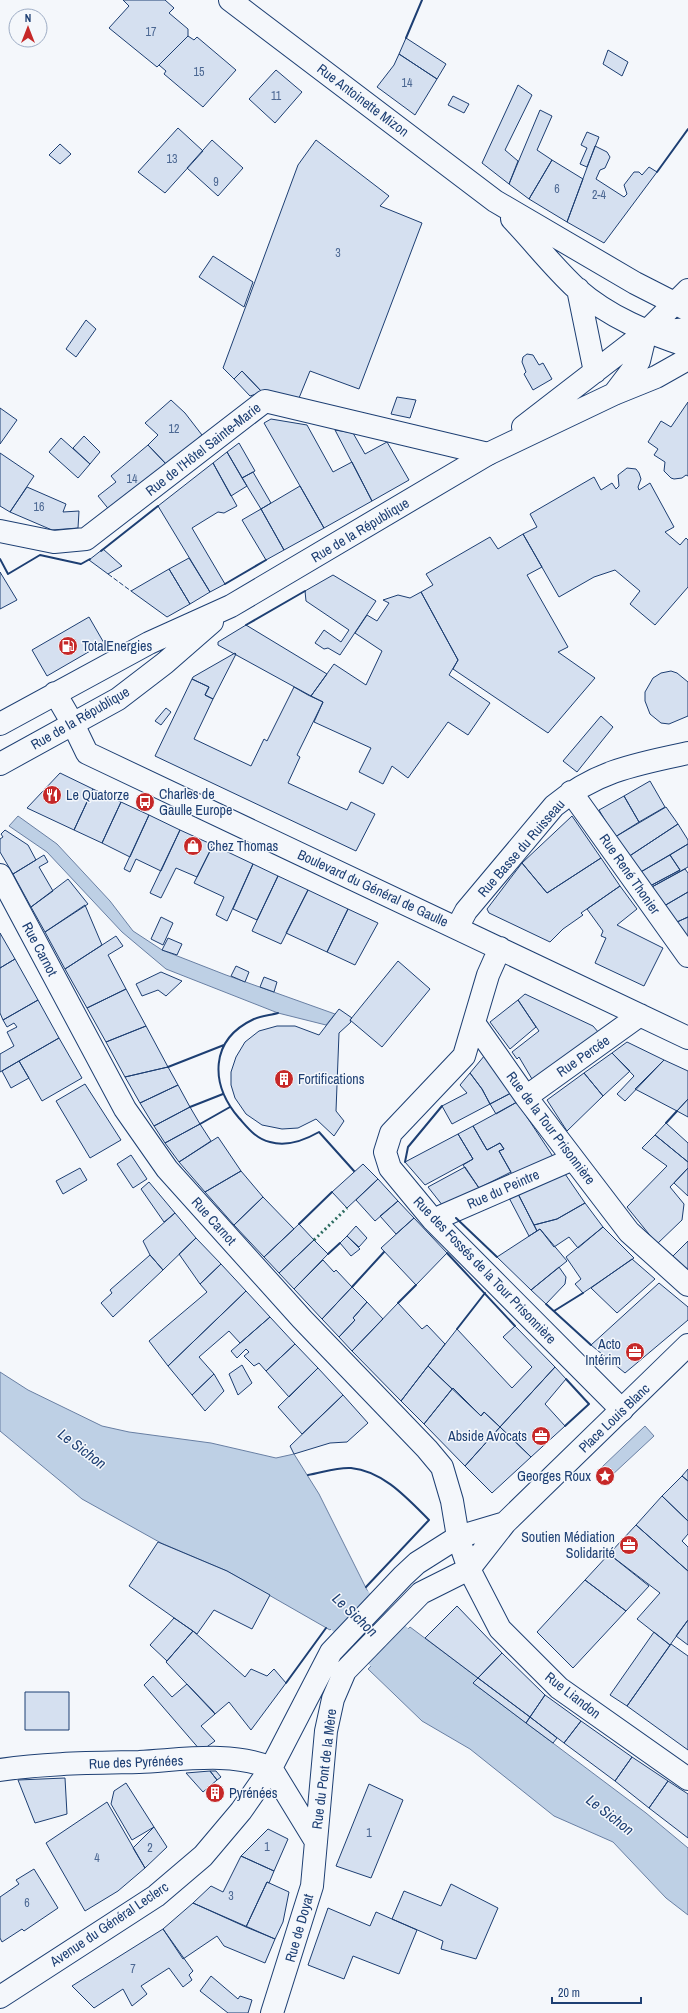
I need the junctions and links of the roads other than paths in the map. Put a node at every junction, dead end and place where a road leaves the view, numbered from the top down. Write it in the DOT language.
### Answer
graph roads {
  1 [pos="230,0"];
  2 [pos="495,201"];
  3 [pos="578,289"];
  4 [pos="684,302"];
  5 [pos="688,329"];
  6 [pos="646,332"];
  7 [pos="688,346"];
  8 [pos="688,359"];
  9 [pos="595,372"];
  10 [pos="614,394"];
  11 [pos="488,454"];
  12 [pos="0,531"];
  13 [pos="231,606"];
  14 [pos="55,693"];
  15 [pos="0,724"];
  16 [pos="73,724"];
  17 [pos="688,753"];
  18 [pos="0,764"];
  19 [pos="571,792"];
  20 [pos="0,875"];
  21 [pos="457,928"];
  22 [pos="500,948"];
  23 [pos="688,956"];
  24 [pos="640,1015"];
  25 [pos="474,1023"];
  26 [pos="688,1038"];
  27 [pos="526,1097"];
  28 [pos="573,1159"];
  29 [pos="433,1220"];
  30 [pos="688,1285"];
  31 [pos="688,1345"];
  32 [pos="622,1410"];
  33 [pos="505,1523"];
  34 [pos="458,1537"];
  35 [pos="468,1569"];
  36 [pos="271,1768"];
  37 [pos="0,1770"];
  38 [pos="688,1779"];
  39 [pos="315,1840"];
  40 [pos="0,1997"];
  41 [pos="272,2013"];
  1 -- 2 [label="main road, Rue Antoinette Mizon"];
  2 -- 3 [label="main road, Rue Antoinette Mizon"];
  2 -- 4 [label="main road, Rue Antoinette Mizon"];
  3 -- 6 [label="main road, Rue Antoinette Mizon"];
  3 -- 9 [label="main road"];
  4 -- 6 [label="main road, Rue de la République"];
  5 -- 6 [label="main road"];
  6 -- 7 [label="main road, Rue Antoinette Mizon"];
  6 -- 9 [label="main road, Rue de la République"];
  6 -- 10 [label="main road"];
  8 -- 10 [label="main road, Rue de la République"];
  9 -- 11 [label="main road, Rue de la République"];
  10 -- 11 [label="main road, Rue de la République"];
  11 -- 12 [label="main road, Rue de l'Hôtel Sainte-Marie"];
  11 -- 13 [label="main road, Rue de la République"];
  13 -- 14 [label="main road, Rue de la République"];
  13 -- 16 [label="main road, Rue de la République"];
  14 -- 15 [label="main road, Rue de la République"];
  14 -- 16 [label="main road, Boulevard du Général de Gaulle"];
  16 -- 18 [label="main road, Rue de la République"];
  16 -- 21 [label="main road, Boulevard du Général de Gaulle"];
  17 -- 19 [label="main road, Rue Basse du Ruisseau"];
  19 -- 21 [label="main road, Rue Basse du Ruisseau"];
  19 -- 23 [label="main road, Rue René Thonier"];
  20 -- 34 [label="main road, Rue Carnot"];
  21 -- 22 [label="main road, Boulevard du Général de Gaulle"];
  22 -- 24 [label="main road, Boulevard du Général de Gaulle"];
  22 -- 25 [label="main road"];
  24 -- 26 [label="main road, Boulevard du Général de Gaulle"];
  24 -- 27 [label="main road, Rue Percée"];
  25 -- 27 [label="main road, Rue de la Tour Prisonnière"];
  25 -- 29 [label="main road, Rue des Fossés de la Tour Prisonnière"];
  27 -- 28 [label="main road, Rue de la Tour Prisonnière"];
  28 -- 29 [label="main road, Rue du Peintre"];
  28 -- 30 [label="main road, Rue de la Tour Prisonnière"];
  29 -- 32 [label="main road, Rue des Fossés de la Tour Prisonnière"];
  31 -- 32 [label="main road, Place Louis Blanc"];
  32 -- 33 [label="main road, Place Louis Blanc"];
  33 -- 34 [label="main road, Place Louis Blanc"];
  33 -- 35 [label="main road, Place Louis Blanc"];
  34 -- 35 [label="main road, Rue Carnot"];
  34 -- 36 [label="main road, Rue du Pont de la Mère"];
  35 -- 38 [label="main road, Rue Liandon"];
  35 -- 39 [label="main road, Rue du Pont de la Mère"];
  36 -- 37 [label="main road, Rue des Pyrénées"];
  36 -- 39 [label="main road"];
  36 -- 40 [label="main road, Avenue du Général Leclerc"];
  39 -- 41 [label="main road, Rue de Doyat"];
}
